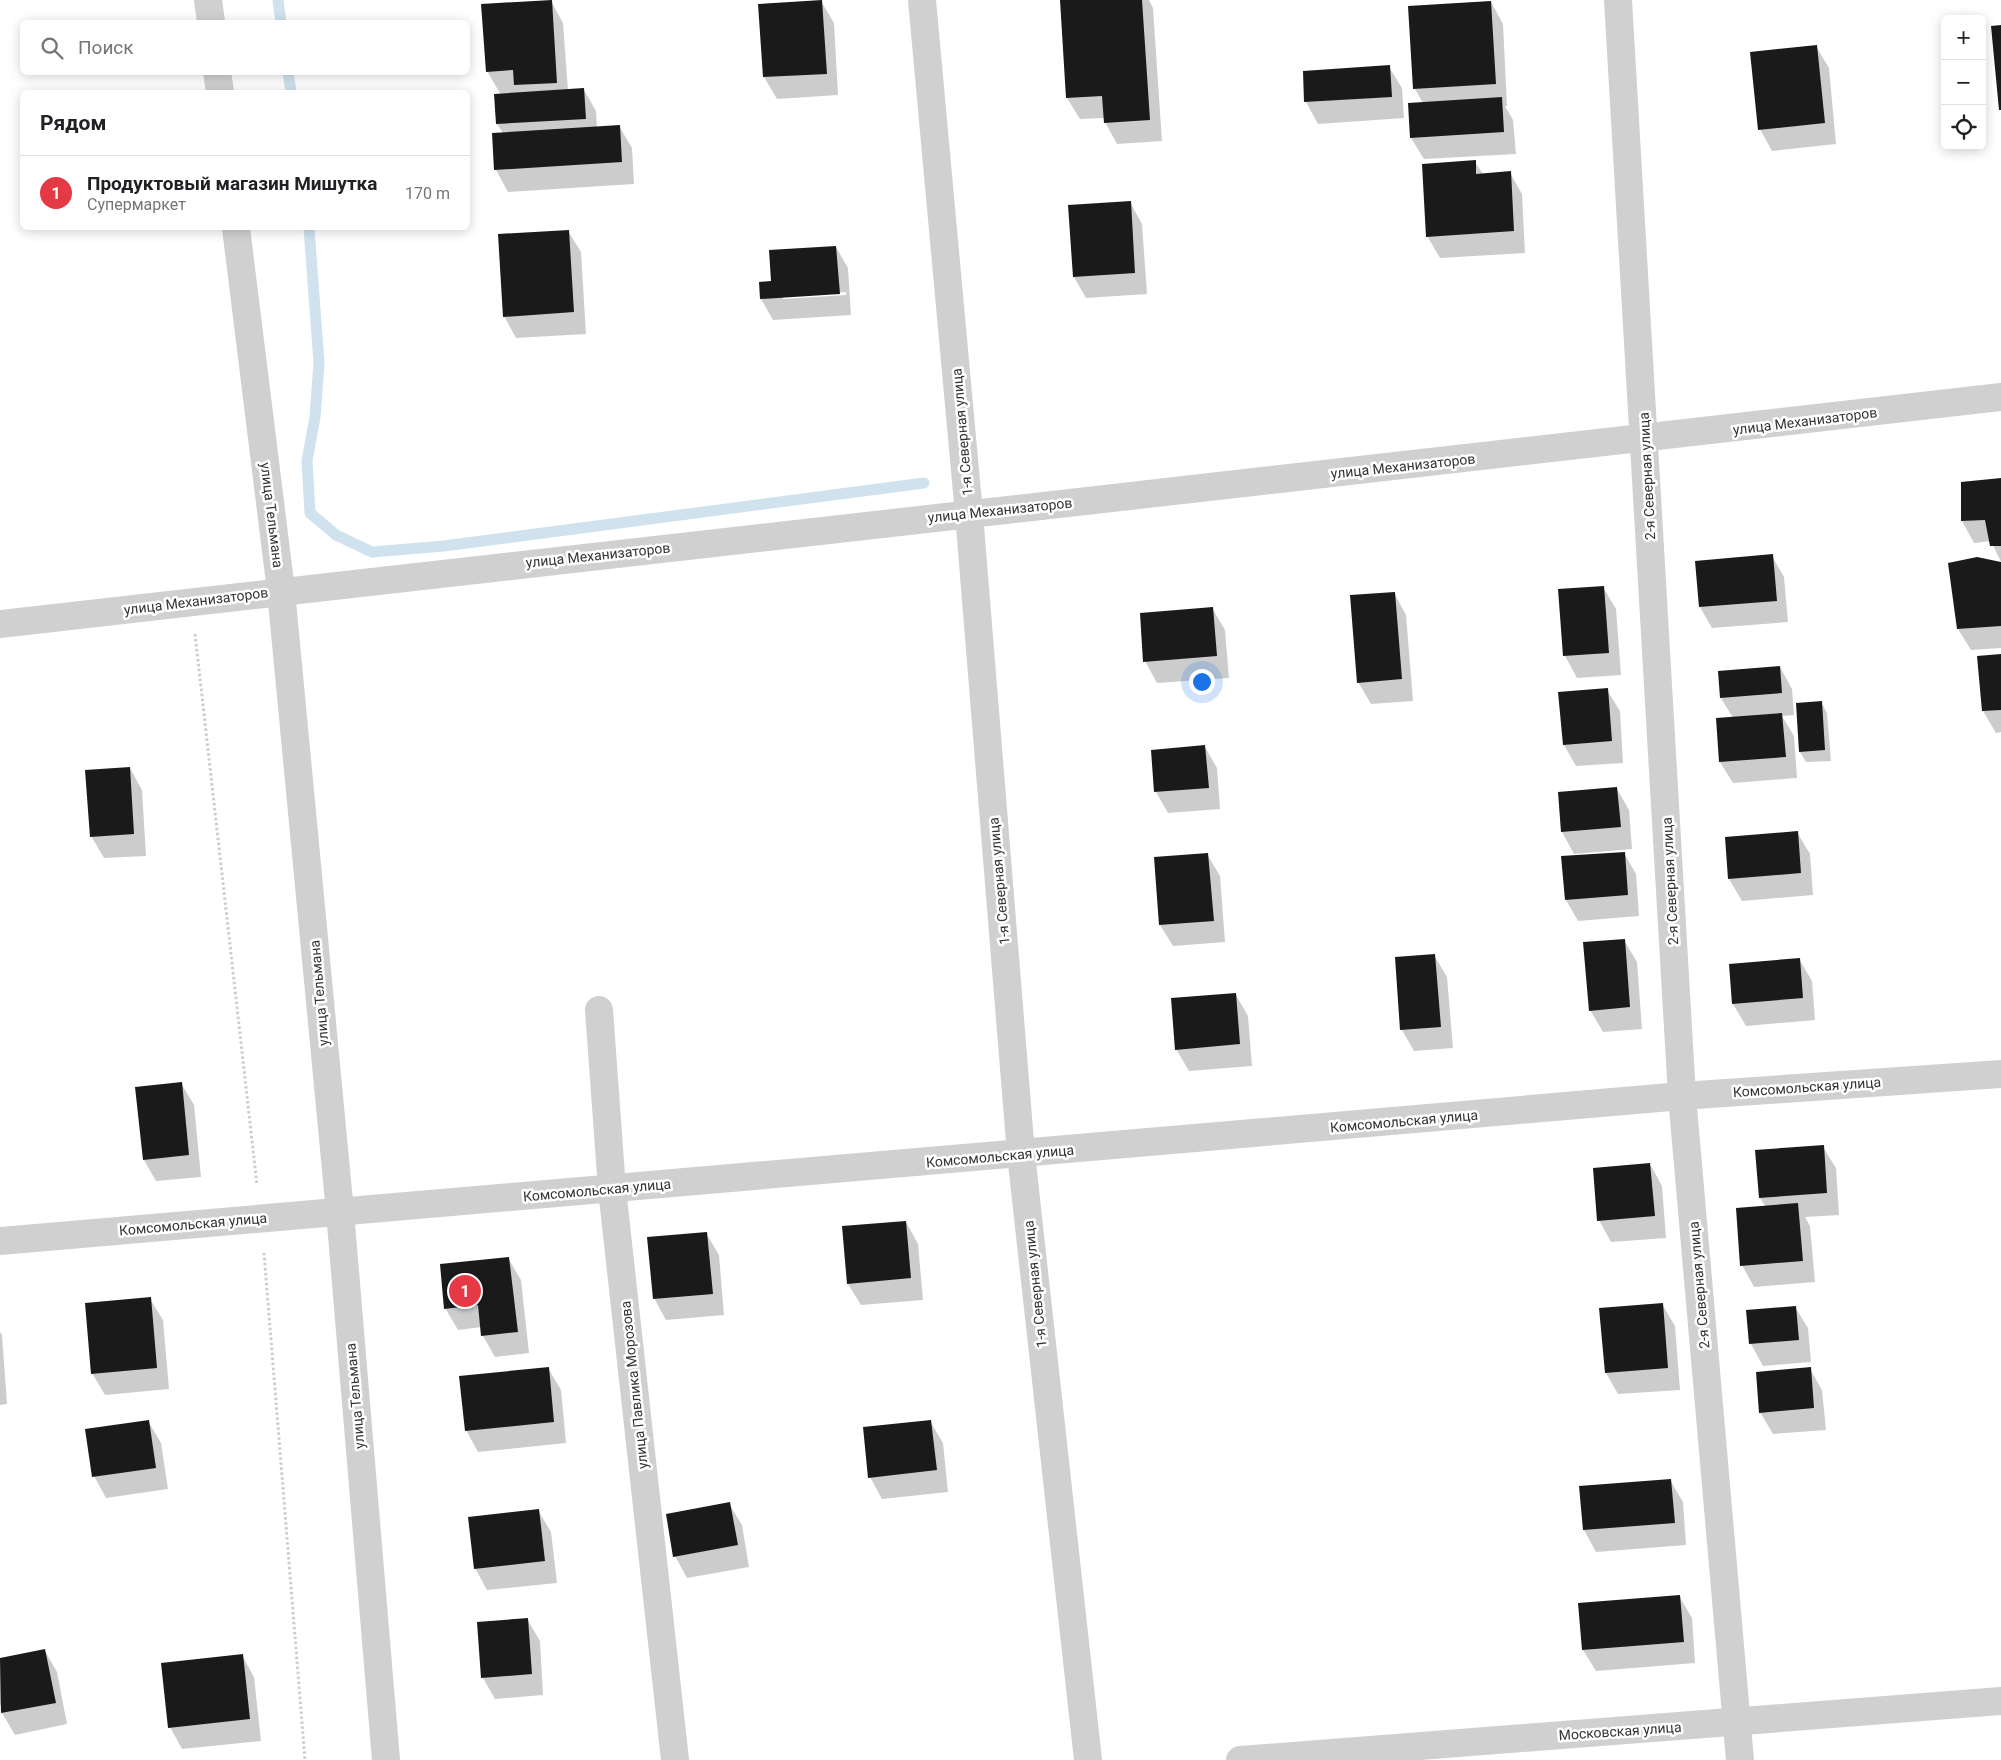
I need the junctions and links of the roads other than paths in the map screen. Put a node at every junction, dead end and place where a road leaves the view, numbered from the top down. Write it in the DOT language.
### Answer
graph roads {
  1 [pos="208,0"];
  2 [pos="922,0"];
  3 [pos="1618,0"];
  4 [pos="211,20"];
  5 [pos="217,75"];
  6 [pos="220,90"];
  7 [pos="236,230"];
  8 [pos="2001,398"];
  9 [pos="1644,440"];
  10 [pos="969,514"];
  11 [pos="281,591"];
  12 [pos="0,624"];
  13 [pos="599,1010"];
  14 [pos="2001,1074"];
  15 [pos="1682,1096"];
  16 [pos="1021,1154"];
  17 [pos="612,1189"];
  18 [pos="340,1212"];
  19 [pos="0,1241"];
  20 [pos="2001,1701"];
  21 [pos="1737,1722"];
  22 [pos="386,1760"];
  23 [pos="675,1760"];
  24 [pos="1088,1760"];
  25 [pos="1240,1760"];
  26 [pos="1740,1760"];
  1 -- 4 [label="street"];
  2 -- 10 [label="street, 1-я Северная улица"];
  3 -- 9 [label="street, 2-я Северная улица"];
  5 -- 6 [label="street"];
  7 -- 11 [label="street, улица Тельмана"];
  8 -- 9 [label="street, улица Механизаторов"];
  9 -- 10 [label="street, улица Механизаторов"];
  9 -- 15 [label="street, 2-я Северная улица"];
  10 -- 11 [label="street, улица Механизаторов"];
  10 -- 16 [label="street, 1-я Северная улица"];
  11 -- 12 [label="street, улица Механизаторов"];
  11 -- 18 [label="street, улица Тельмана"];
  13 -- 17 [label="street, улица Павлика Морозова"];
  14 -- 15 [label="street, Комсомольская улица"];
  15 -- 16 [label="street, Комсомольская улица"];
  15 -- 21 [label="street, 2-я Северная улица"];
  16 -- 17 [label="street, Комсомольская улица"];
  16 -- 24 [label="street, 1-я Северная улица"];
  17 -- 18 [label="street, Комсомольская улица"];
  17 -- 23 [label="street, улица Павлика Морозова"];
  18 -- 19 [label="street, Комсомольская улица"];
  18 -- 22 [label="street, улица Тельмана"];
  20 -- 21 [label="street, Московская улица"];
  21 -- 25 [label="street, Московская улица"];
  21 -- 26 [label="street, 2-я Северная улица"];
}
